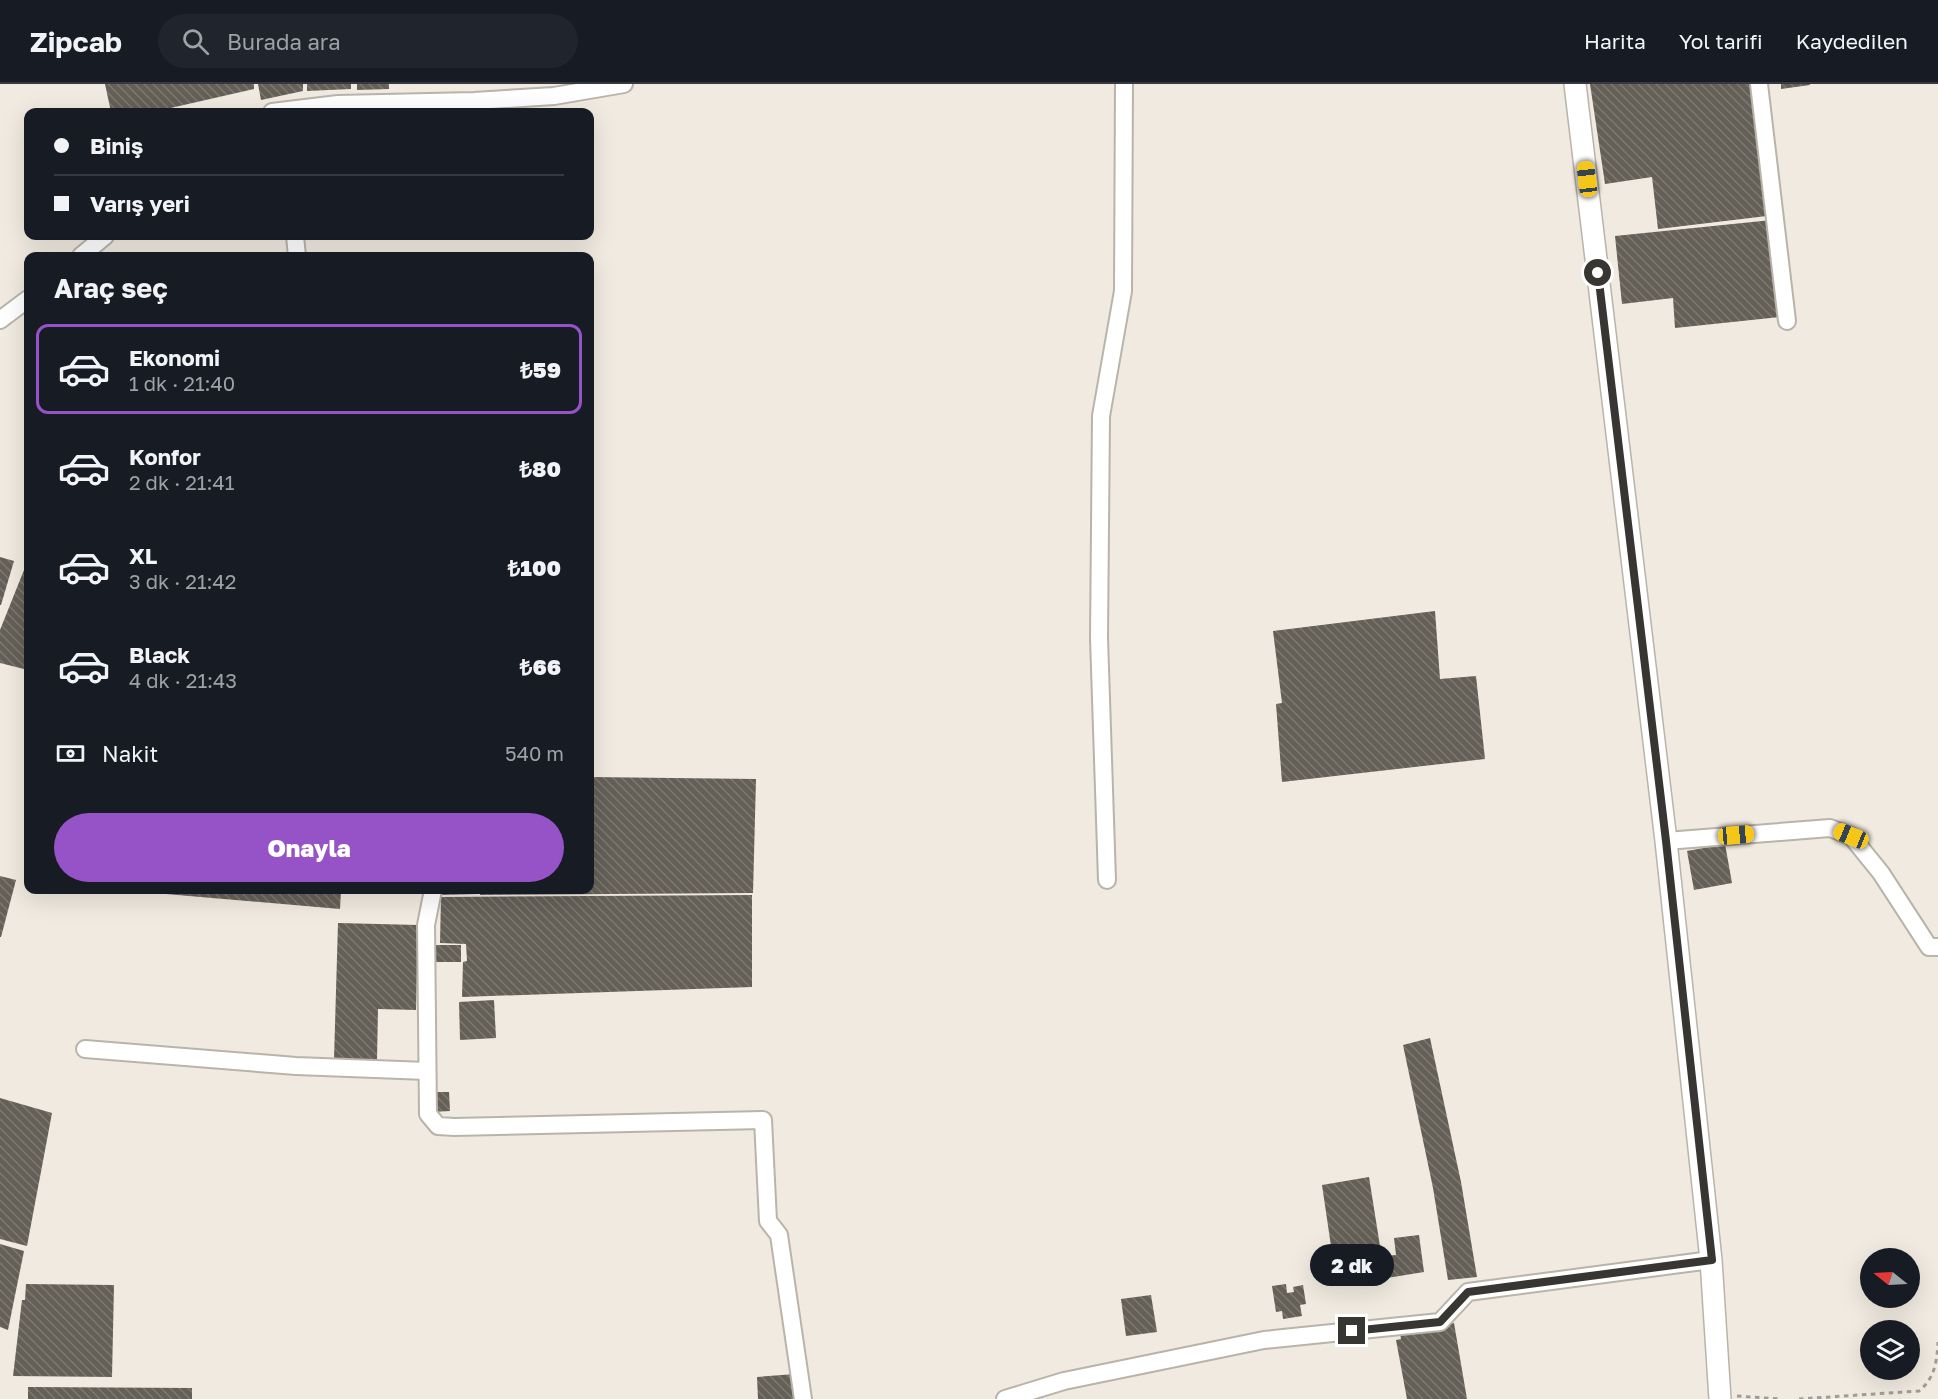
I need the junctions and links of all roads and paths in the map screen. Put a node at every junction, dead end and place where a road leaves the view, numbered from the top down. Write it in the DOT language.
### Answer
graph roads {
  1 [pos="624,84"];
  2 [pos="1124,84"];
  3 [pos="1575,84"];
  4 [pos="1759,84"];
  5 [pos="306,108"];
  6 [pos="100,240"];
  7 [pos="86,252"];
  8 [pos="24,302"];
  9 [pos="0,320"];
  10 [pos="1786,321"];
  11 [pos="1666,841"];
  12 [pos="1107,880"];
  13 [pos="432,894"];
  14 [pos="1938,947"];
  15 [pos="85,1049"];
  16 [pos="427,1071"];
  17 [pos="1712,1260"];
  18 [pos="1938,1342"];
  19 [pos="1720,1397"];
  20 [pos="803,1399"];
  21 [pos="1005,1399"];
  22 [pos="1780,1399"];
  23 [pos="1799,1399"];
  1 -- 5 [label="street"];
  2 -- 12 [label="street"];
  3 -- 11 [label="street"];
  4 -- 10 [label="street"];
  6 -- 7 [label="street"];
  8 -- 9 [label="street"];
  11 -- 14 [label="street"];
  11 -- 17 [label="street"];
  13 -- 16 [label="street"];
  15 -- 16 [label="street"];
  16 -- 20 [label="street"];
  17 -- 19 [label="street"];
  17 -- 21 [label="street"];
  18 -- 23 [label="path"];
  19 -- 22 [label="path"];
}
